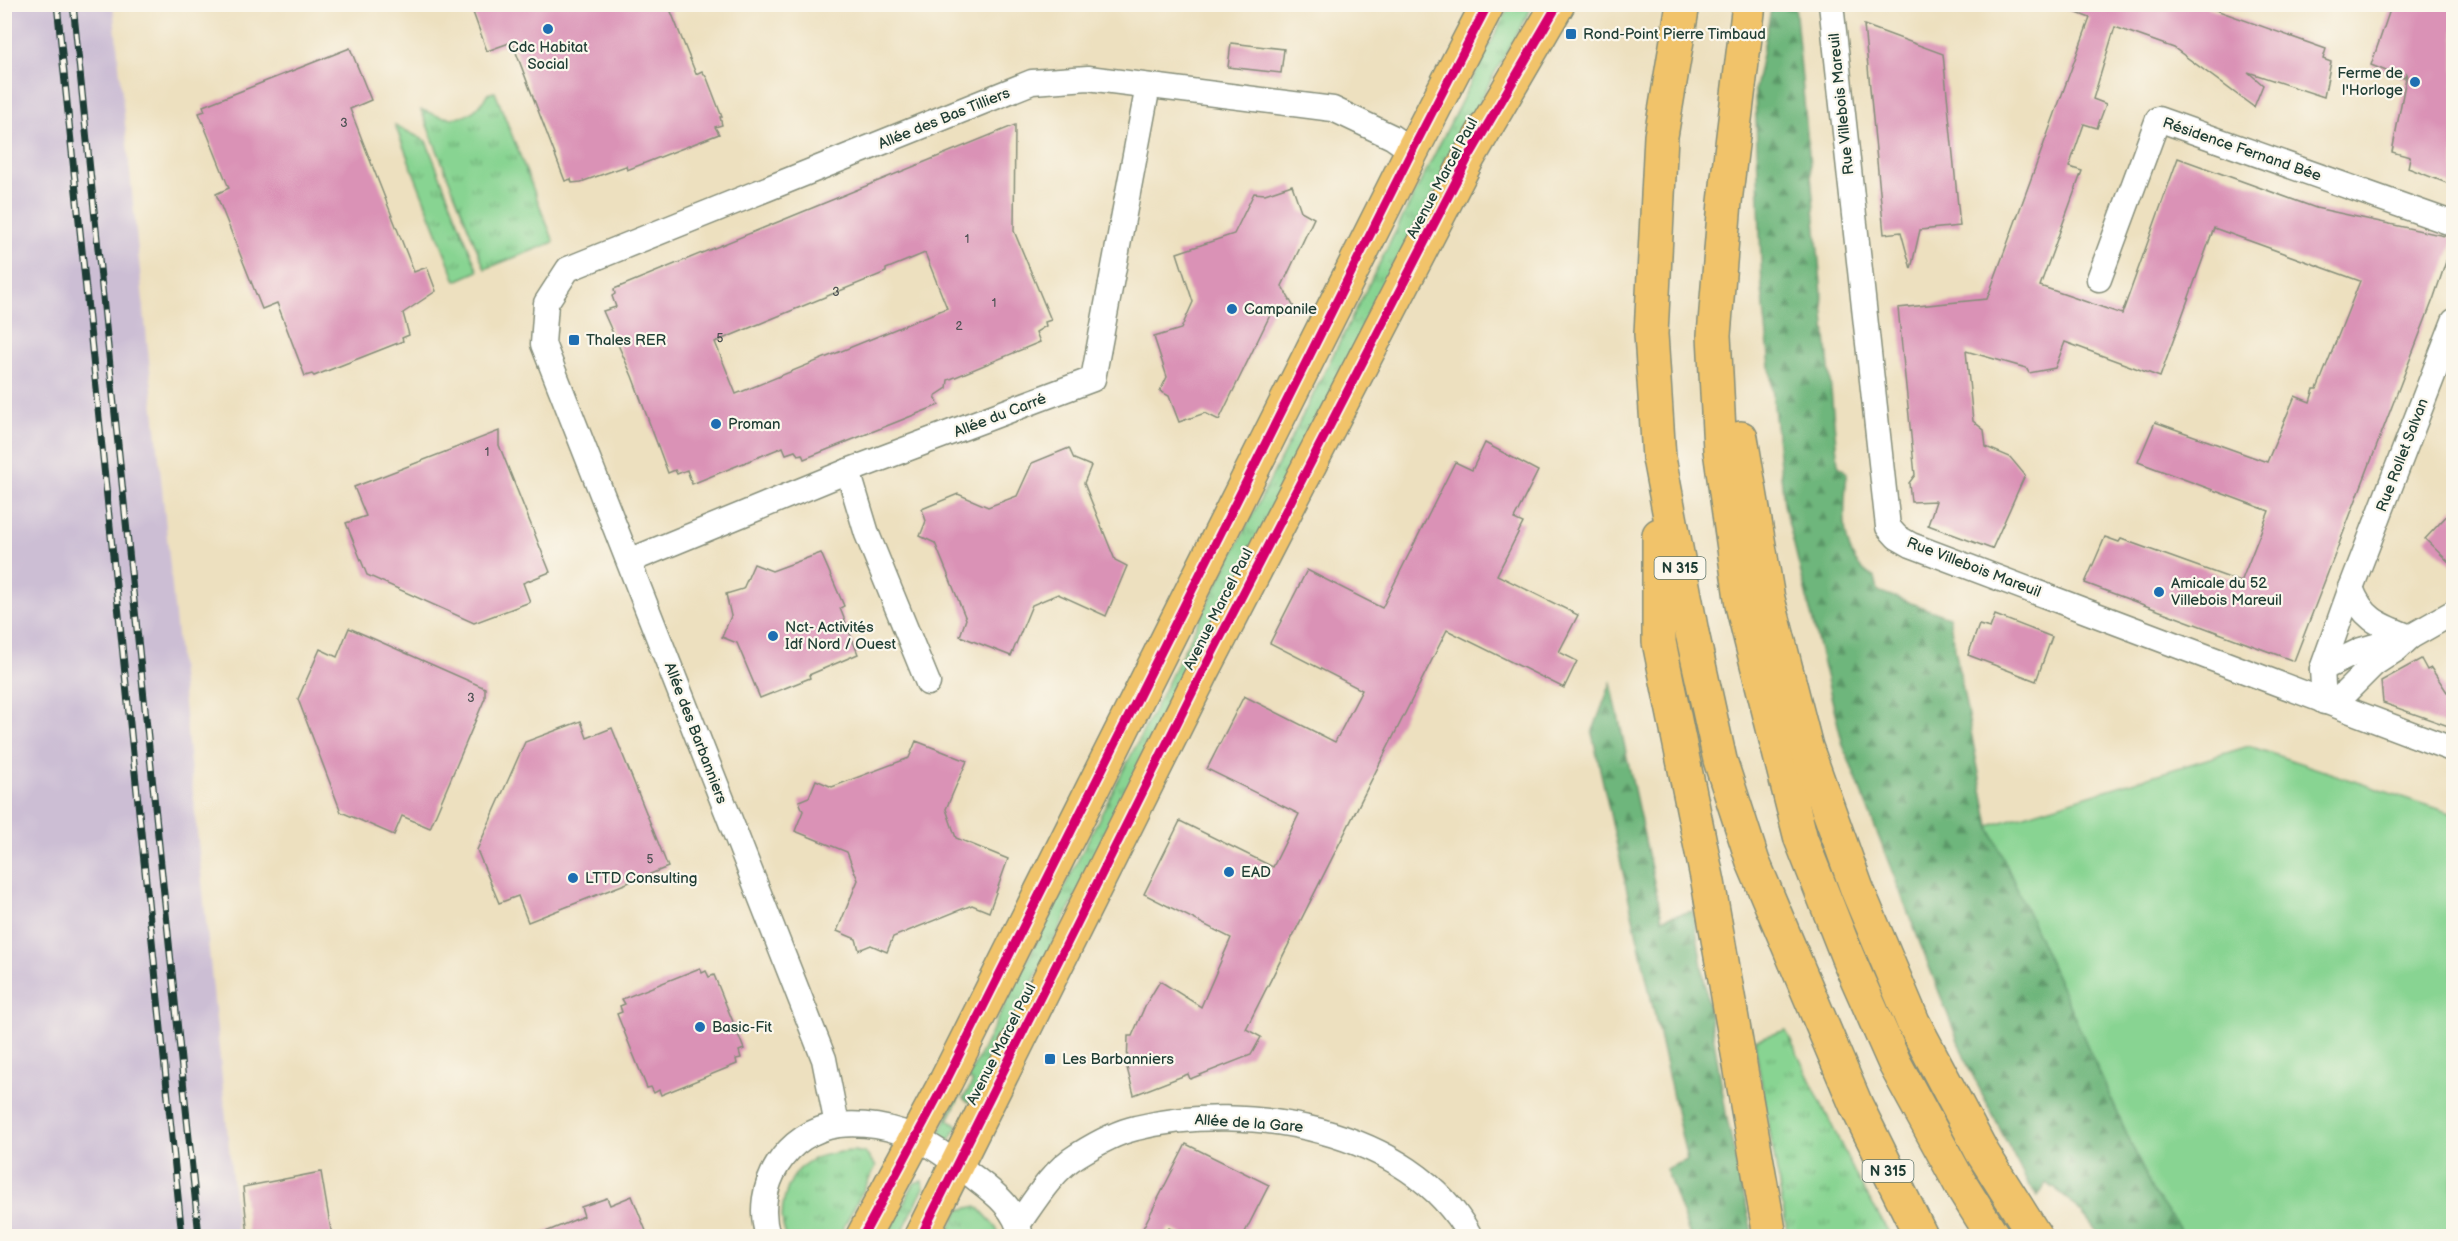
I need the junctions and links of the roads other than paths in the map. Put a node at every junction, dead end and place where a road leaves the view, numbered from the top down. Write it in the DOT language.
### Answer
graph roads {
  1 [pos="1488,4"];
  2 [pos="1558,4"];
  3 [pos="1683,4"];
  4 [pos="1749,4"];
  5 [pos="1831,4"];
  6 [pos="1148,86"];
  7 [pos="1412,151"];
  8 [pos="1725,202"];
  9 [pos="2454,224"];
  10 [pos="2099,279"];
  11 [pos="2454,321"];
  12 [pos="543,344"];
  13 [pos="1659,458"];
  14 [pos="848,471"];
  15 [pos="629,561"];
  16 [pos="2351,588"];
  17 [pos="2454,612"];
  18 [pos="2410,637"];
  19 [pos="2322,669"];
  20 [pos="928,683"];
  21 [pos="2324,702"];
  22 [pos="2454,750"];
  23 [pos="837,1125"];
  24 [pos="916,1139"];
  25 [pos="958,1165"];
  26 [pos="1020,1230"];
  27 [pos="768,1236"];
  28 [pos="863,1236"];
  29 [pos="921,1236"];
  30 [pos="1470,1236"];
  31 [pos="1770,1236"];
  32 [pos="1921,1236"];
  33 [pos="1993,1236"];
  34 [pos="2035,1236"];
  1 -- 7 [label="main road"];
  2 -- 25 [label="main road, Avenue Marcel Paul"];
  3 -- 13 [label="main road, N 315"];
  4 -- 8 [label="main road"];
  5 -- 21 [label="street, Rue Villebois Mareuil"];
  6 -- 7 [label="street, Allée des Bas Tilliers"];
  6 -- 12 [label="street, Allée des Bas Tilliers"];
  6 -- 14 [label="street, Allée du Carré"];
  7 -- 24 [label="main road"];
  8 -- 33 [label="main road"];
  8 -- 34 [label="main road"];
  9 -- 10 [label="street, Résidence Fernand Bée"];
  11 -- 16 [label="street, Rue Rollet Salvan"];
  12 -- 15 [label="street, Allée des Barbanniers"];
  13 -- 31 [label="main road, N 315"];
  13 -- 32 [label="main road, N 315"];
  14 -- 15 [label="street, Allée du Carré"];
  14 -- 20 [label="street"];
  15 -- 23 [label="street, Allée des Barbanniers"];
  16 -- 18 [label="street"];
  16 -- 19 [label="street, Rue Rollet Salvan"];
  17 -- 18 [label="street"];
  18 -- 19 [label="street"];
  18 -- 21 [label="street"];
  19 -- 21 [label="street, Rue Rollet Salvan"];
  21 -- 22 [label="street, Rue Villebois Mareuil"];
  23 -- 24 [label="street"];
  23 -- 27 [label="street"];
  24 -- 25 [label="street"];
  24 -- 28 [label="main road"];
  25 -- 26 [label="street"];
  25 -- 29 [label="main road, Avenue Marcel Paul"];
  26 -- 30 [label="street, Allée de la Gare"];
}
